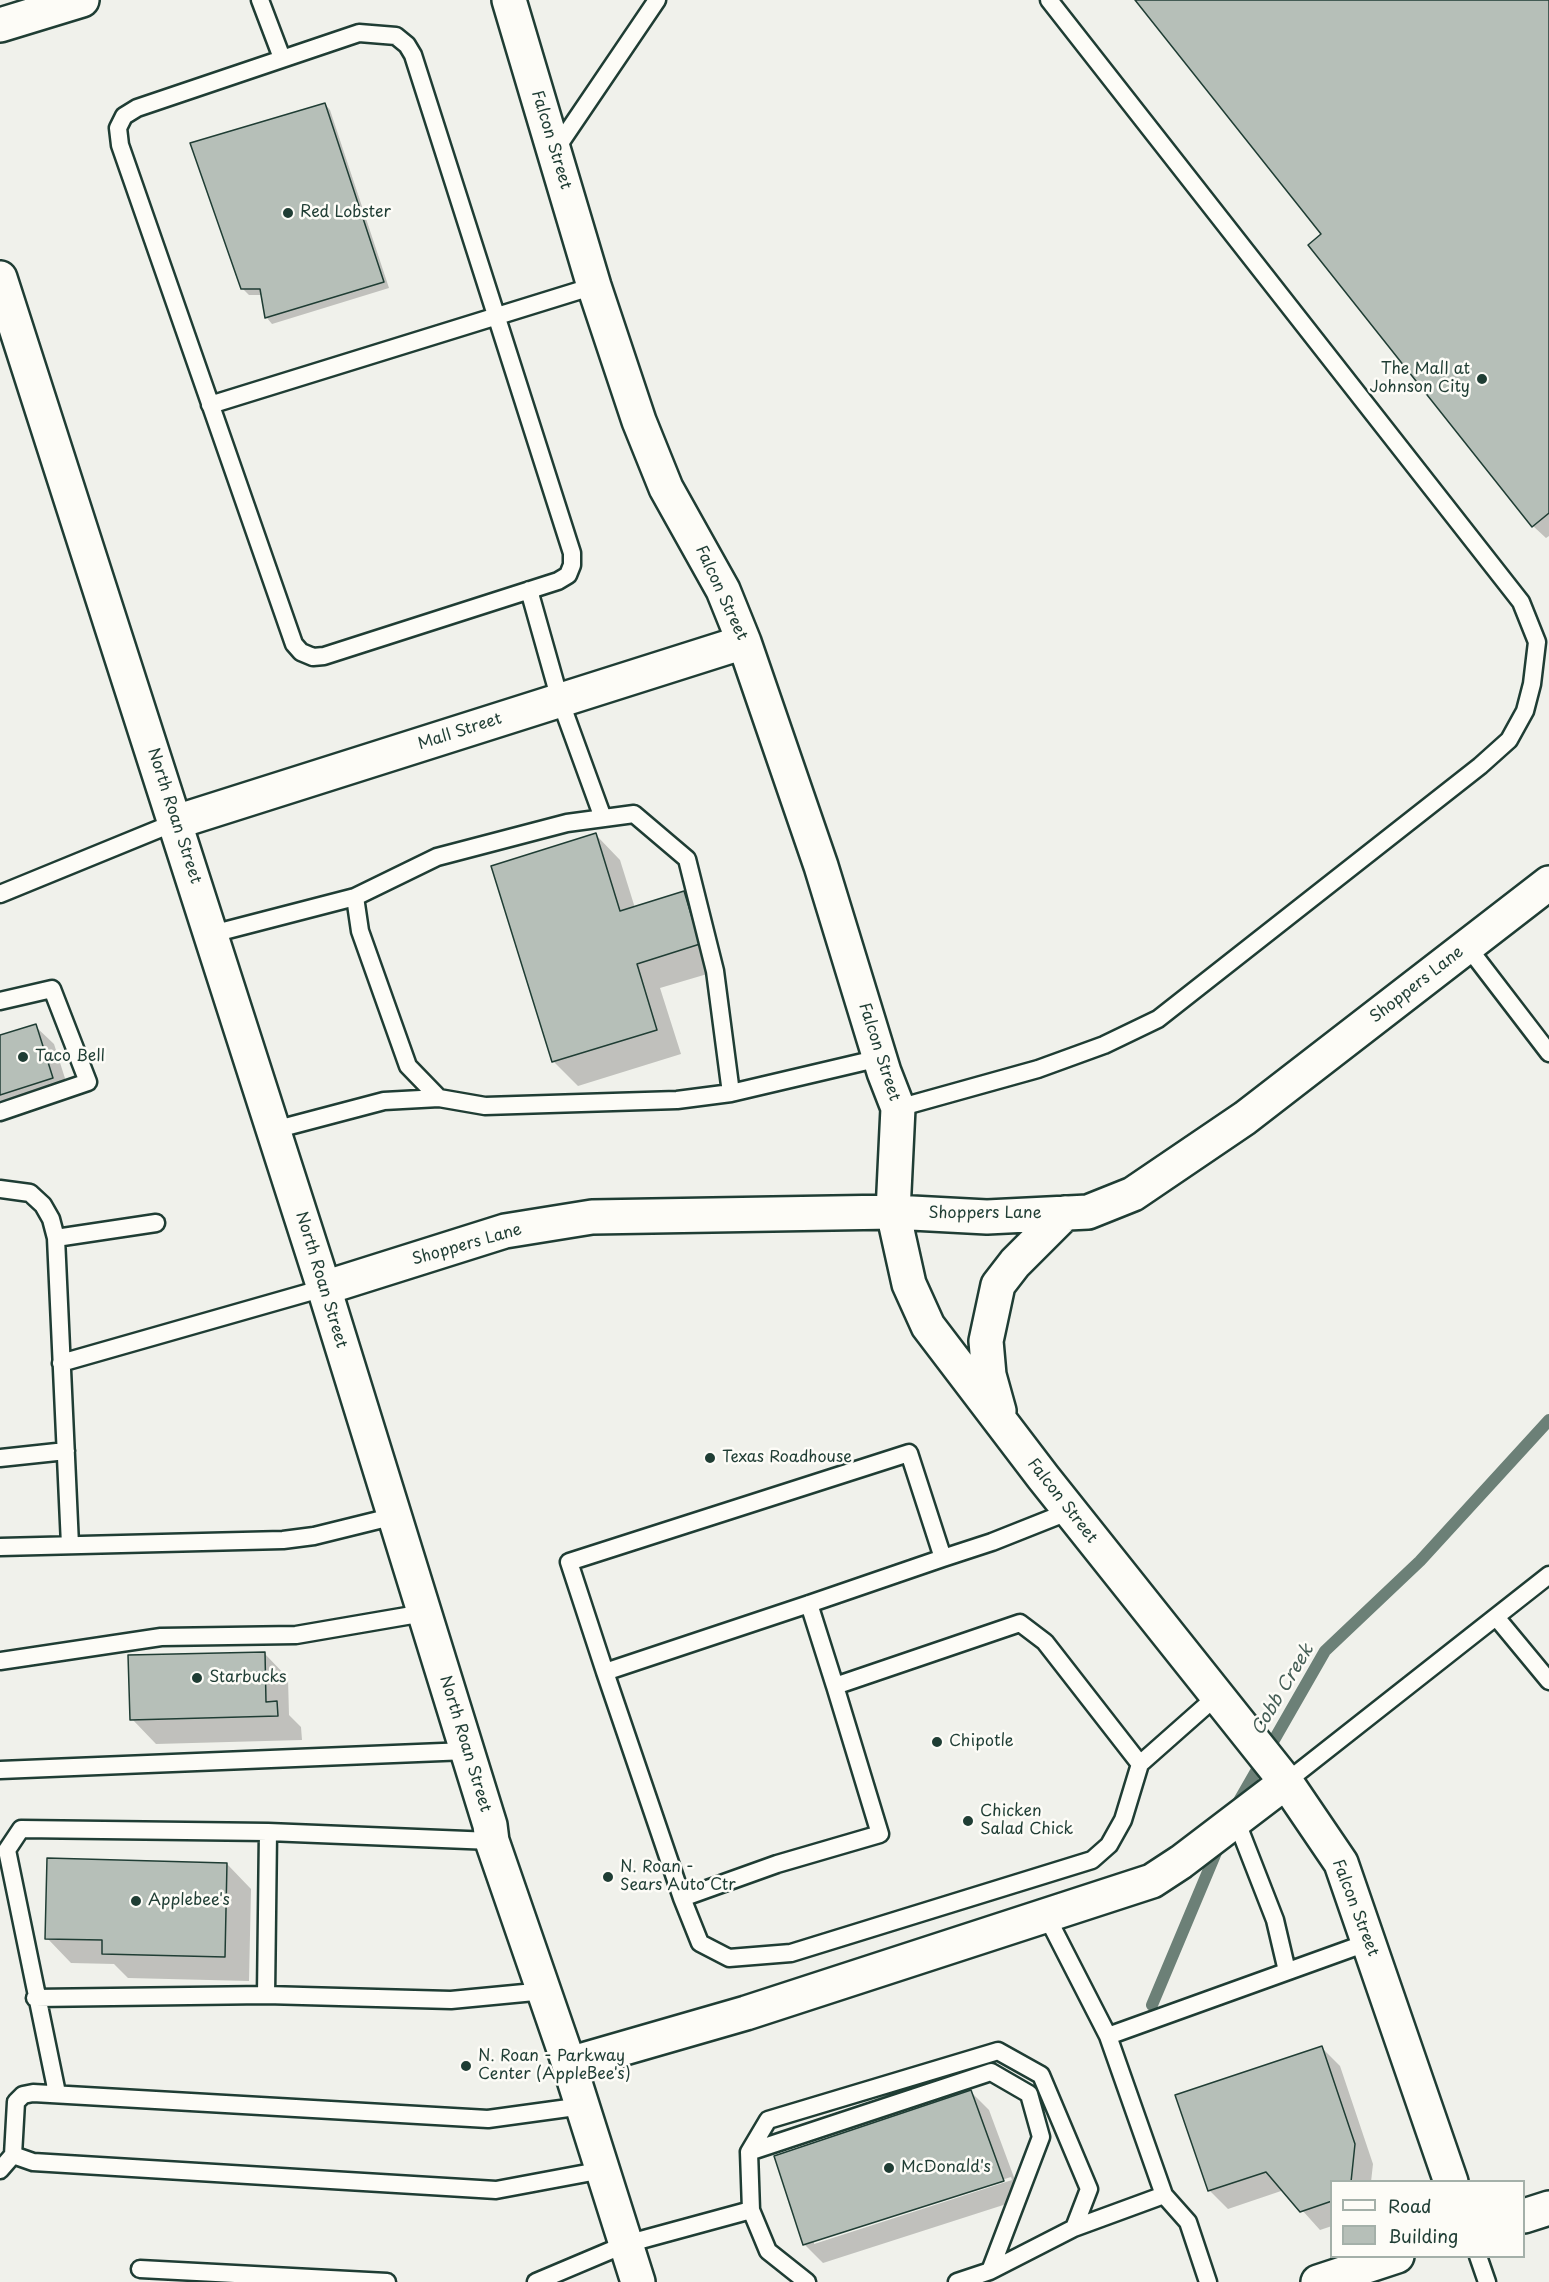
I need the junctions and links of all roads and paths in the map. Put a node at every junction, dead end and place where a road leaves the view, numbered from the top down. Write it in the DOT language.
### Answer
graph roads {
  1 [pos="82,0"];
  2 [pos="260,0"];
  3 [pos="657,0"];
  4 [pos="1049,0"];
  5 [pos="507,3"];
  6 [pos="0,25"];
  7 [pos="282,58"];
  8 [pos="554,152"];
  9 [pos="0,278"];
  10 [pos="594,286"];
  11 [pos="498,316"];
  12 [pos="210,405"];
  13 [pos="529,590"];
  14 [pos="744,642"];
  15 [pos="560,700"];
  16 [pos="603,818"];
  17 [pos="176,822"];
  18 [pos="1549,883"];
  19 [pos="1,891"];
  20 [pos="355,897"];
  21 [pos="212,934"];
  22 [pos="1467,946"];
  23 [pos="0,1001"];
  24 [pos="1549,1053"];
  25 [pos="880,1058"];
  26 [pos="731,1093"];
  27 [pos="439,1098"];
  28 [pos="898,1108"];
  29 [pos="0,1112"];
  30 [pos="274,1130"];
  31 [pos="0,1189"];
  32 [pos="893,1212"];
  33 [pos="1065,1213"];
  34 [pos="156,1223"];
  35 [pos="56,1238"];
  36 [pos="324,1288"];
  37 [pos="61,1363"];
  38 [pos="1002,1424"];
  39 [pos="66,1451"];
  40 [pos="0,1458"];
  41 [pos="1070,1510"];
  42 [pos="395,1516"];
  43 [pos="70,1545"];
  44 [pos="0,1547"];
  45 [pos="944,1558"];
  46 [pos="1549,1575"];
  47 [pos="809,1604"];
  48 [pos="424,1613"];
  49 [pos="1496,1617"];
  50 [pos="0,1661"];
  51 [pos="605,1672"];
  52 [pos="1549,1681"];
  53 [pos="836,1686"];
  54 [pos="1218,1695"];
  55 [pos="467,1751"];
  56 [pos="1140,1764"];
  57 [pos="0,1770"];
  58 [pos="1286,1782"];
  59 [pos="1236,1820"];
  60 [pos="268,1832"];
  61 [pos="492,1841"];
  62 [pos="682,1898"];
  63 [pos="1046,1915"];
  64 [pos="1369,1942"];
  65 [pos="1287,1971"];
  66 [pos="545,1991"];
  67 [pos="266,1995"];
  68 [pos="35,1998"];
  69 [pos="1108,2036"];
  70 [pos="569,2064"];
  71 [pos="57,2093"];
  72 [pos="583,2106"];
  73 [pos="749,2152"];
  74 [pos="13,2155"];
  75 [pos="0,2170"];
  76 [pos="603,2170"];
  77 [pos="1451,2180"];
  78 [pos="1164,2195"];
  79 [pos="1549,2208"];
  80 [pos="752,2210"];
  81 [pos="1525,2216"];
  82 [pos="1074,2228"];
  83 [pos="626,2244"];
  84 [pos="1391,2258"];
  85 [pos="1479,2258"];
  86 [pos="140,2269"];
  87 [pos="990,2271"];
  88 [pos="387,2282"];
  89 [pos="537,2282"];
  90 [pos="638,2282"];
  91 [pos="807,2282"];
  92 [pos="957,2282"];
  93 [pos="1208,2282"];
  94 [pos="1318,2282"];
  95 [pos="1487,2282"];
  1 -- 6 [label="street"];
  2 -- 7 [label="lane"];
  3 -- 8 [label="lane"];
  4 -- 28 [label="lane"];
  5 -- 8 [label="street, Falcon Street"];
  7 -- 11 [label="lane"];
  7 -- 12 [label="lane"];
  8 -- 10 [label="street, Falcon Street"];
  9 -- 17 [label="street, North Roan Street"];
  10 -- 11 [label="lane"];
  10 -- 14 [label="street, Falcon Street"];
  11 -- 12 [label="lane"];
  11 -- 13 [label="lane"];
  12 -- 13 [label="lane"];
  13 -- 15 [label="lane"];
  14 -- 15 [label="street, Mall Street"];
  14 -- 25 [label="street, Falcon Street"];
  15 -- 16 [label="lane"];
  15 -- 17 [label="street, Mall Street"];
  16 -- 20 [label="lane"];
  16 -- 26 [label="lane"];
  17 -- 19 [label="lane"];
  17 -- 21 [label="street, North Roan Street"];
  18 -- 22 [label="street, Shoppers Lane"];
  20 -- 21 [label="lane"];
  20 -- 27 [label="lane"];
  21 -- 30 [label="street, North Roan Street"];
  22 -- 24 [label="lane"];
  22 -- 33 [label="street, Shoppers Lane"];
  23 -- 29 [label="lane"];
  25 -- 26 [label="lane"];
  25 -- 28 [label="street, Falcon Street"];
  26 -- 27 [label="lane"];
  27 -- 30 [label="lane"];
  28 -- 32 [label="street, Falcon Street"];
  30 -- 36 [label="street, North Roan Street"];
  31 -- 35 [label="lane"];
  32 -- 33 [label="street, Shoppers Lane"];
  32 -- 36 [label="street, Shoppers Lane"];
  32 -- 38 [label="street, Falcon Street"];
  33 -- 38 [label="street"];
  34 -- 35 [label="lane"];
  35 -- 37 [label="lane"];
  36 -- 37 [label="lane"];
  36 -- 42 [label="street, North Roan Street"];
  37 -- 39 [label="lane"];
  38 -- 41 [label="street, Falcon Street"];
  39 -- 40 [label="lane"];
  39 -- 43 [label="lane"];
  41 -- 45 [label="lane"];
  41 -- 54 [label="street, Falcon Street"];
  42 -- 43 [label="lane"];
  42 -- 48 [label="street, North Roan Street"];
  43 -- 44 [label="lane"];
  45 -- 47 [label="lane"];
  45 -- 51 [label="lane"];
  46 -- 49 [label="lane"];
  47 -- 51 [label="lane"];
  47 -- 53 [label="lane"];
  48 -- 50 [label="lane"];
  48 -- 55 [label="street, North Roan Street"];
  49 -- 52 [label="lane"];
  49 -- 58 [label="lane"];
  51 -- 62 [label="lane"];
  53 -- 56 [label="lane"];
  53 -- 62 [label="lane"];
  54 -- 56 [label="lane"];
  54 -- 58 [label="street, Falcon Street"];
  55 -- 57 [label="lane"];
  55 -- 61 [label="street, North Roan Street"];
  56 -- 62 [label="lane"];
  58 -- 59 [label="street"];
  58 -- 64 [label="street, Falcon Street"];
  59 -- 63 [label="street"];
  59 -- 65 [label="lane"];
  60 -- 61 [label="lane"];
  60 -- 67 [label="lane"];
  60 -- 68 [label="lane"];
  61 -- 66 [label="street, North Roan Street"];
  63 -- 69 [label="lane"];
  63 -- 70 [label="street"];
  64 -- 65 [label="lane"];
  64 -- 77 [label="street, Falcon Street"];
  65 -- 69 [label="lane"];
  66 -- 67 [label="lane"];
  66 -- 70 [label="street, North Roan Street"];
  67 -- 68 [label="lane"];
  68 -- 71 [label="lane"];
  69 -- 78 [label="lane"];
  70 -- 72 [label="street, North Roan Street"];
  71 -- 72 [label="lane"];
  71 -- 74 [label="lane"];
  72 -- 76 [label="street, North Roan Street"];
  73 -- 80 [label="lane"];
  73 -- 82 [label="lane"];
  73 -- 87 [label="lane"];
  74 -- 75 [label="lane"];
  74 -- 76 [label="lane"];
  76 -- 83 [label="street, North Roan Street"];
  78 -- 82 [label="lane"];
  78 -- 93 [label="lane"];
  79 -- 81 [label="street"];
  80 -- 83 [label="lane"];
  80 -- 91 [label="lane"];
  82 -- 87 [label="lane"];
  83 -- 89 [label="lane"];
  83 -- 90 [label="street, North Roan Street"];
  84 -- 94 [label="street"];
  85 -- 95 [label="lane"];
  86 -- 88 [label="lane"];
  87 -- 92 [label="lane"];
}
